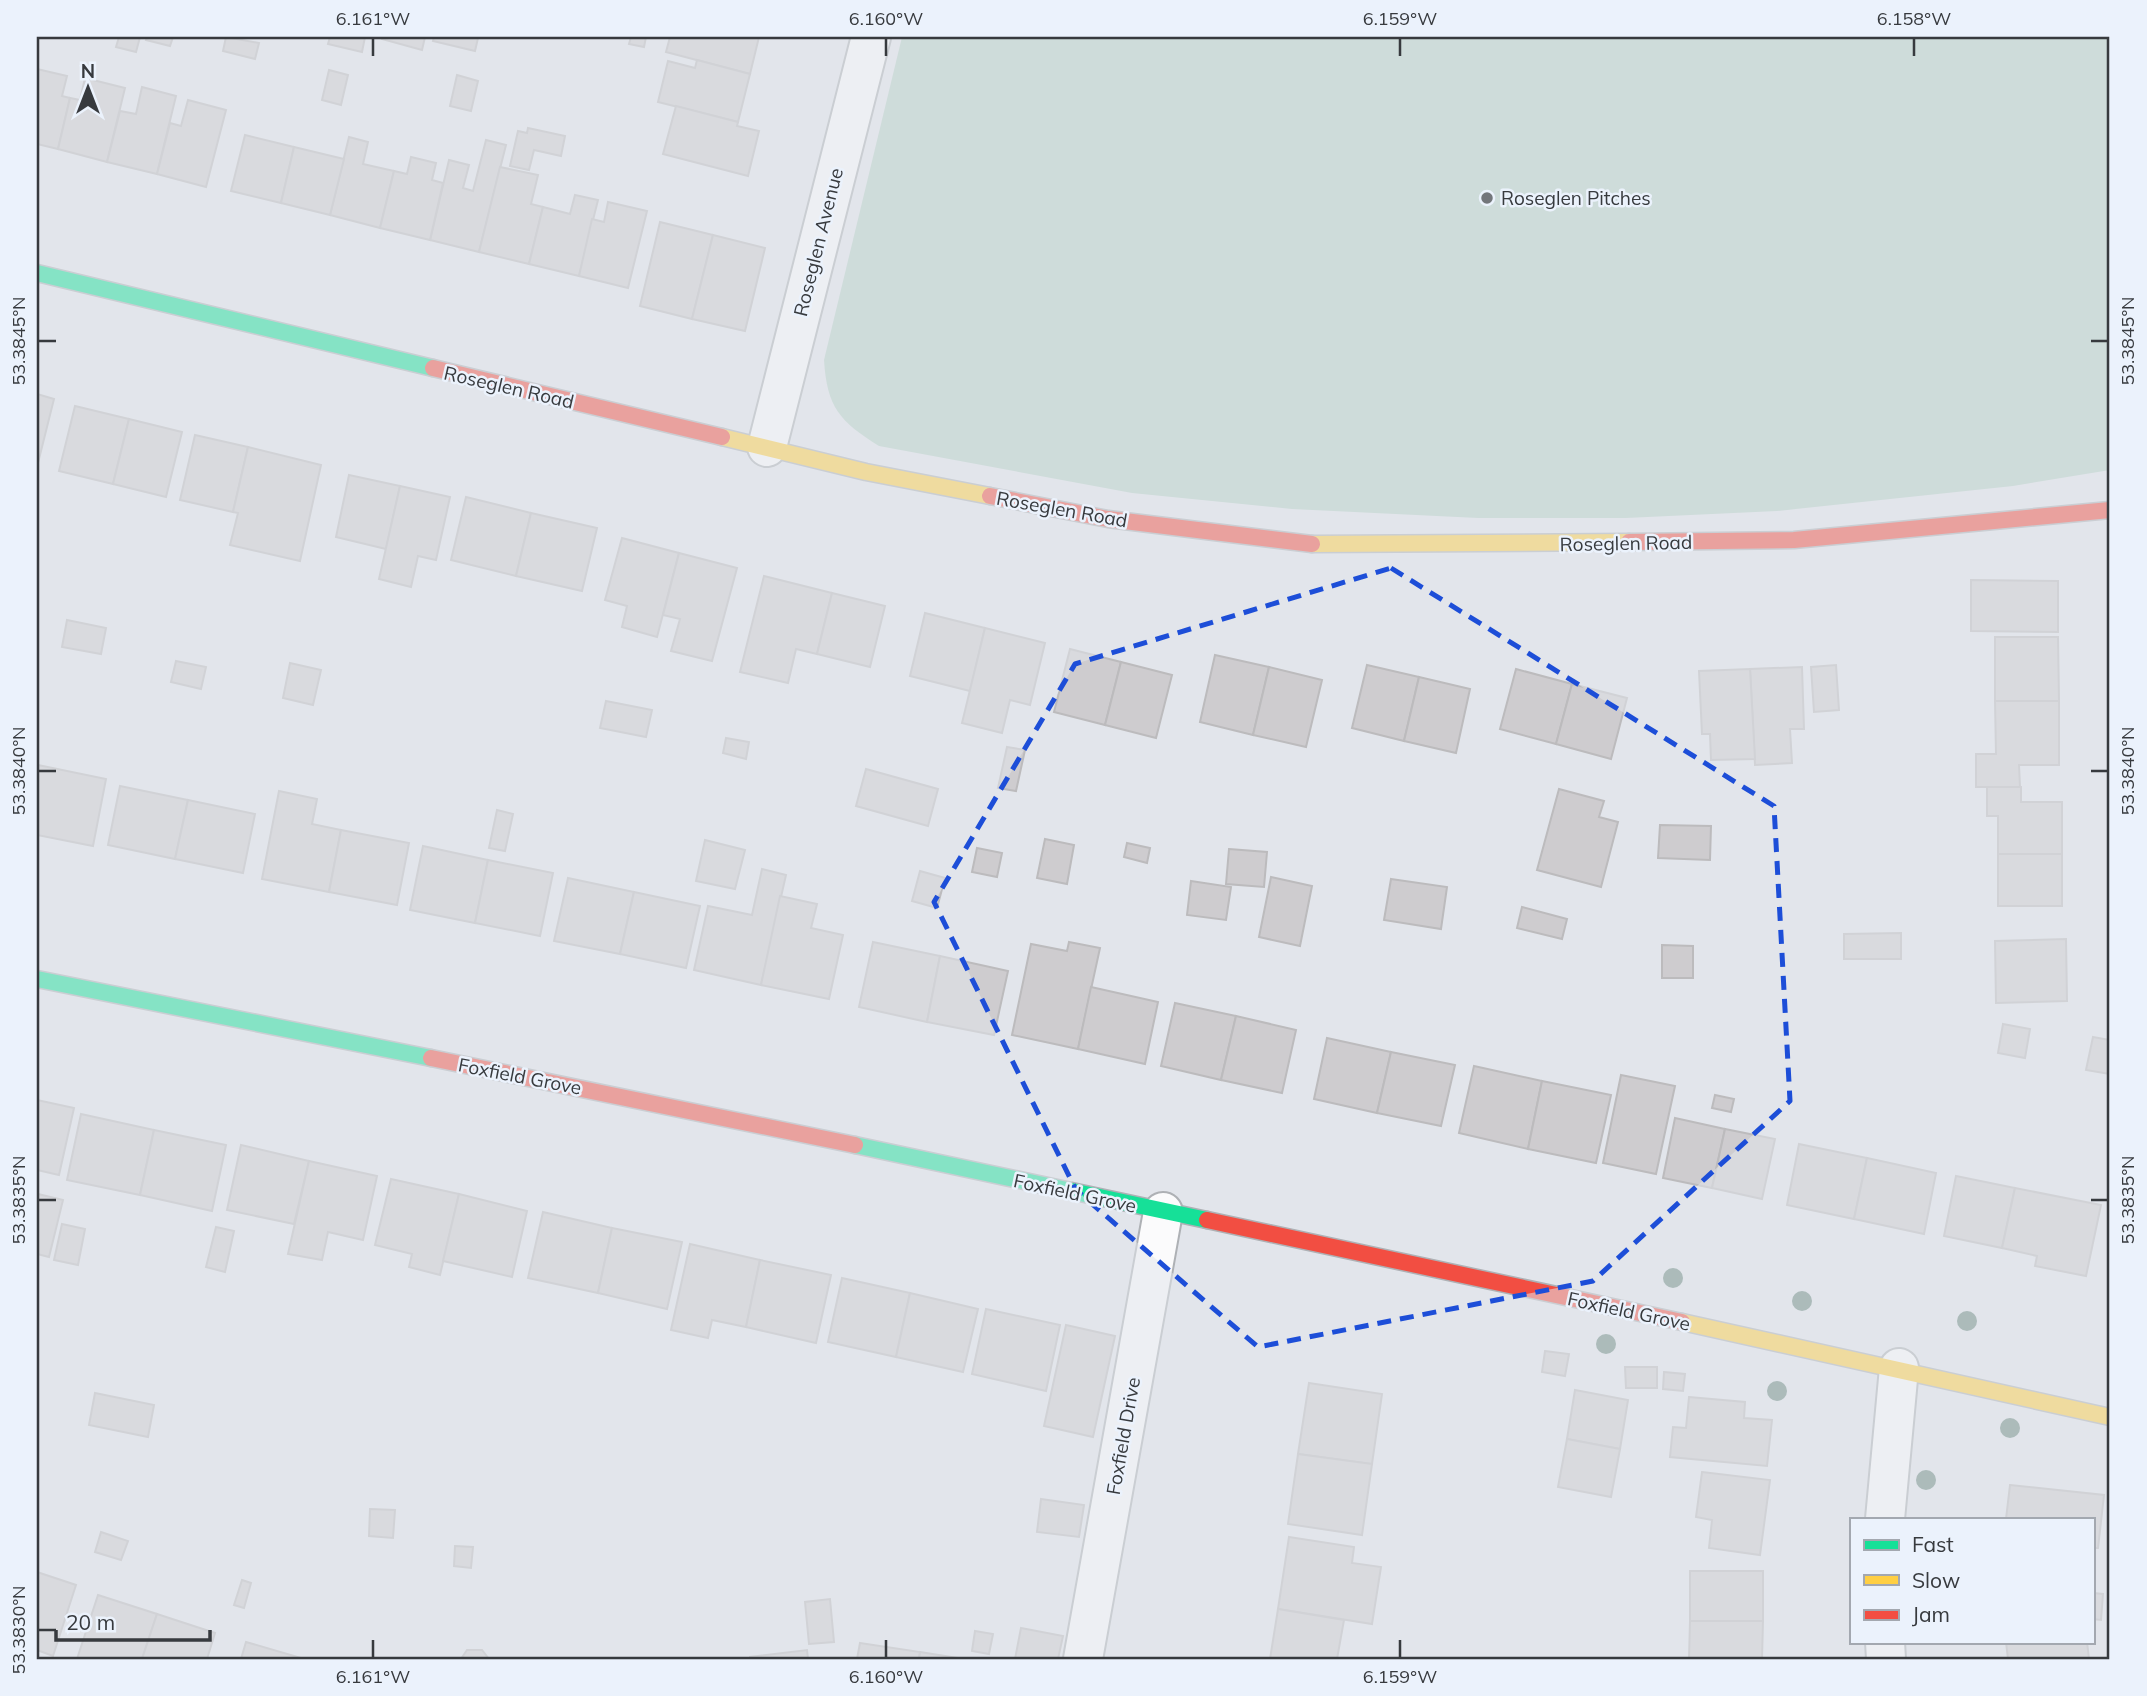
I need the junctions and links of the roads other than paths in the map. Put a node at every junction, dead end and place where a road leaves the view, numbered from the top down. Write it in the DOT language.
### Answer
graph roads {
  1 [pos="871,37"];
  2 [pos="37,272"];
  3 [pos="767,447"];
  4 [pos="2110,510"];
  5 [pos="37,979"];
  6 [pos="1163,1212"];
  7 [pos="1899,1368"];
  8 [pos="2110,1417"];
  9 [pos="1885,1518"];
  10 [pos="1083,1659"];
  1 -- 3 [label="street, Roseglen Avenue"];
  2 -- 3 [label="street, Roseglen Road"];
  3 -- 4 [label="street, Roseglen Road"];
  5 -- 6 [label="street, Foxfield Grove"];
  6 -- 7 [label="street, Foxfield Grove"];
  6 -- 10 [label="street, Foxfield Drive"];
  7 -- 8 [label="street, Foxfield Grove"];
  7 -- 9 [label="street"];
}
